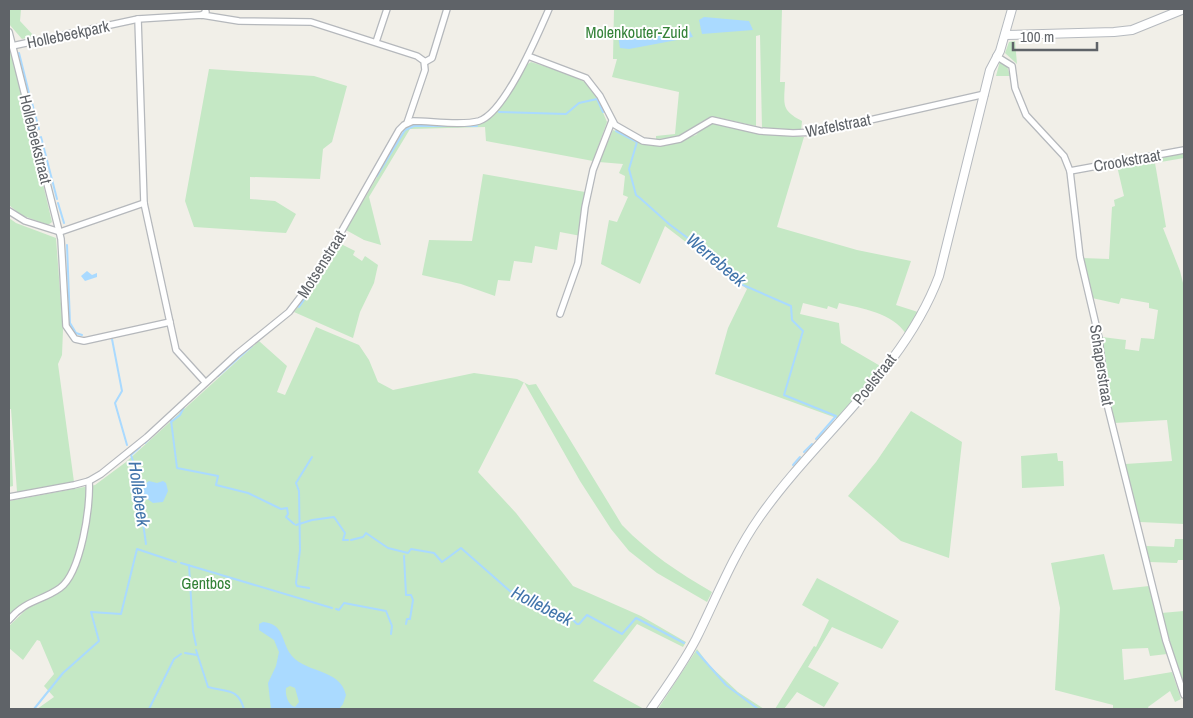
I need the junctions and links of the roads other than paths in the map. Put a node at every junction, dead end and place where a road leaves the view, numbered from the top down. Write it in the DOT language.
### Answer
graph roads {
  1 [pos="199,9"];
  2 [pos="205,9"];
  3 [pos="387,9"];
  4 [pos="447,9"];
  5 [pos="549,9"];
  6 [pos="1012,9"];
  7 [pos="1184,9"];
  8 [pos="202,16"];
  9 [pos="138,19"];
  10 [pos="9,32"];
  11 [pos="1005,35"];
  12 [pos="376,42"];
  13 [pos="12,46"];
  14 [pos="528,56"];
  15 [pos="996,56"];
  16 [pos="425,62"];
  17 [pos="985,94"];
  18 [pos="612,122"];
  19 [pos="407,123"];
  20 [pos="1184,150"];
  21 [pos="1070,171"];
  22 [pos="144,203"];
  23 [pos="9,211"];
  24 [pos="60,232"];
  25 [pos="560,314"];
  26 [pos="170,322"];
  27 [pos="205,382"];
  28 [pos="89,481"];
  29 [pos="9,497"];
  30 [pos="9,620"];
  31 [pos="1184,695"];
  32 [pos="651,709"];
  1 -- 8 [label="street"];
  2 -- 8 [label="street"];
  3 -- 12 [label="street"];
  4 -- 16 [label="street, Motsenstraat"];
  5 -- 14 [label="street"];
  6 -- 11 [label="street, Poelstraat"];
  7 -- 11 [label="street"];
  8 -- 9 [label="street, Hollebeekpark"];
  8 -- 12 [label="street, Hollebeekpark"];
  9 -- 13 [label="street, Hollebeekpark"];
  9 -- 22 [label="street"];
  10 -- 13 [label="street, Hollebeekpark"];
  11 -- 15 [label="street, Poelstraat"];
  12 -- 16 [label="street, Hollebeekpark"];
  13 -- 24 [label="street, Hollebeekstraat"];
  14 -- 18 [label="street"];
  14 -- 19 [label="street"];
  15 -- 17 [label="street, Poelstraat"];
  15 -- 21 [label="street, Schaperstraat"];
  16 -- 19 [label="street, Motsenstraat"];
  17 -- 18 [label="street, Wafelstraat"];
  17 -- 32 [label="street, Poelstraat"];
  18 -- 25 [label="street"];
  19 -- 27 [label="street, Motsenstraat"];
  20 -- 21 [label="street, Crookstraat"];
  21 -- 31 [label="street, Schaperstraat"];
  22 -- 24 [label="street"];
  22 -- 26 [label="street"];
  23 -- 24 [label="street"];
  24 -- 26 [label="street, Hollebeekstraat"];
  26 -- 27 [label="street"];
  27 -- 28 [label="street, Motsenstraat"];
  28 -- 29 [label="street, Motsenstraat"];
  28 -- 30 [label="street"];
}
